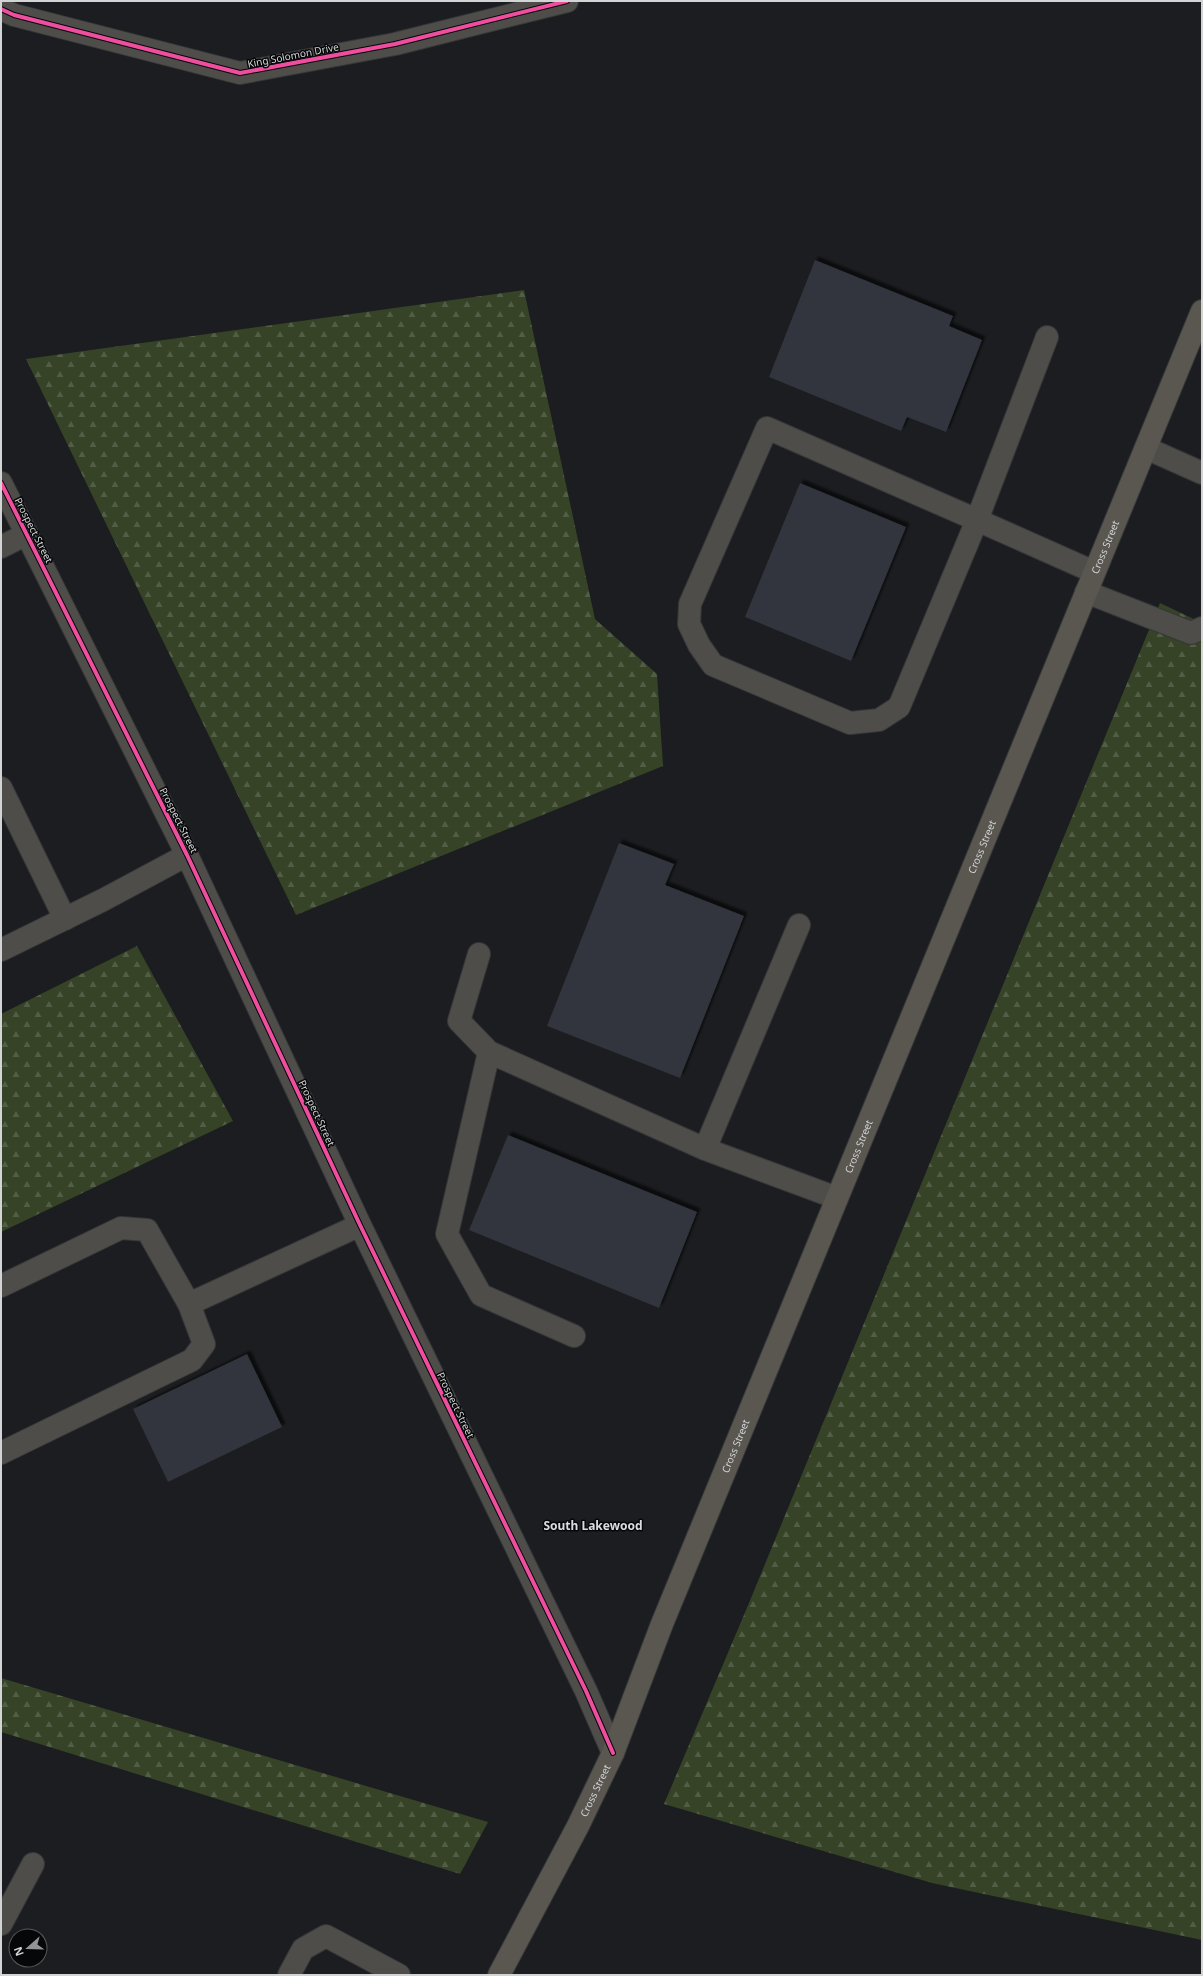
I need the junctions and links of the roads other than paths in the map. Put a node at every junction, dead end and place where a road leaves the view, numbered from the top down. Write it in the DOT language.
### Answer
graph roads {
  1 [pos="567,1"];
  2 [pos="529,5"];
  3 [pos="5,15"];
  4 [pos="1202,311"];
  5 [pos="1047,338"];
  6 [pos="1146,448"];
  7 [pos="1202,472"];
  8 [pos="1,483"];
  9 [pos="977,520"];
  10 [pos="27,534"];
  11 [pos="1,547"];
  12 [pos="1094,572"];
  13 [pos="1086,592"];
  14 [pos="1202,628"];
  15 [pos="1,788"];
  16 [pos="187,854"];
  17 [pos="65,919"];
  18 [pos="799,925"];
  19 [pos="1,950"];
  20 [pos="479,954"];
  21 [pos="489,1052"];
  22 [pos="705,1150"];
  23 [pos="837,1198"];
  24 [pos="360,1225"];
  25 [pos="1,1286"];
  26 [pos="189,1304"];
  27 [pos="574,1336"];
  28 [pos="1,1453"];
  29 [pos="613,1753"];
  30 [pos="33,1864"];
  31 [pos="1,1924"];
  32 [pos="289,1975"];
  33 [pos="399,1975"];
  34 [pos="499,1975"];
  1 -- 2 [label="street, King Solomon Drive"];
  2 -- 3 [label="street, King Solomon Drive"];
  4 -- 6 [label="main road, Cross Street"];
  5 -- 9 [label="street"];
  6 -- 7 [label="street"];
  6 -- 12 [label="main road, Cross Street"];
  8 -- 10 [label="street, Prospect Street"];
  9 -- 9 [label="street"];
  9 -- 12 [label="street"];
  10 -- 11 [label="street"];
  10 -- 16 [label="street, Prospect Street"];
  12 -- 13 [label="main road, Cross Street"];
  13 -- 14 [label="street"];
  13 -- 23 [label="main road, Cross Street"];
  15 -- 17 [label="street"];
  16 -- 17 [label="street"];
  16 -- 24 [label="street, Prospect Street"];
  17 -- 19 [label="street"];
  18 -- 22 [label="street"];
  20 -- 21 [label="street"];
  21 -- 22 [label="street"];
  21 -- 27 [label="street"];
  22 -- 23 [label="street"];
  23 -- 29 [label="main road, Cross Street"];
  24 -- 26 [label="street"];
  24 -- 29 [label="street, Prospect Street"];
  25 -- 26 [label="street"];
  26 -- 28 [label="street"];
  29 -- 34 [label="main road, Cross Street"];
  30 -- 31 [label="street"];
  32 -- 33 [label="street"];
}
